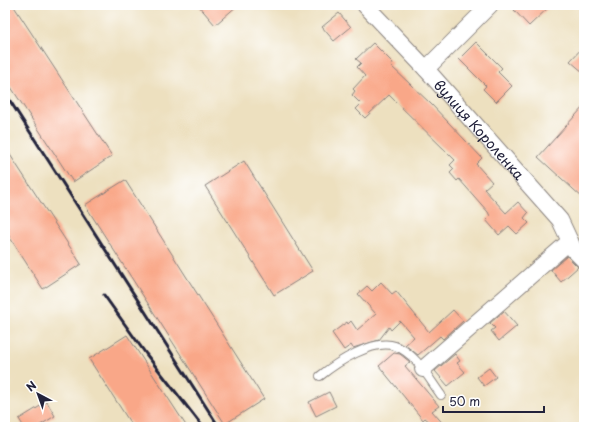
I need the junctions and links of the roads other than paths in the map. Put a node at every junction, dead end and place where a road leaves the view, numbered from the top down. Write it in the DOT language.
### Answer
graph roads {
  1 [pos="365,5"];
  2 [pos="490,5"];
  3 [pos="426,69"];
  4 [pos="570,241"];
  5 [pos="584,260"];
  6 [pos="423,369"];
  7 [pos="320,376"];
  8 [pos="441,395"];
  1 -- 3 [label="street, вулиця Короленка"];
  2 -- 3 [label="street"];
  3 -- 4 [label="street, вулиця Короленка"];
  4 -- 5 [label="street, вулиця Короленка"];
  4 -- 6 [label="street"];
  6 -- 7 [label="lane"];
  6 -- 8 [label="lane"];
}
